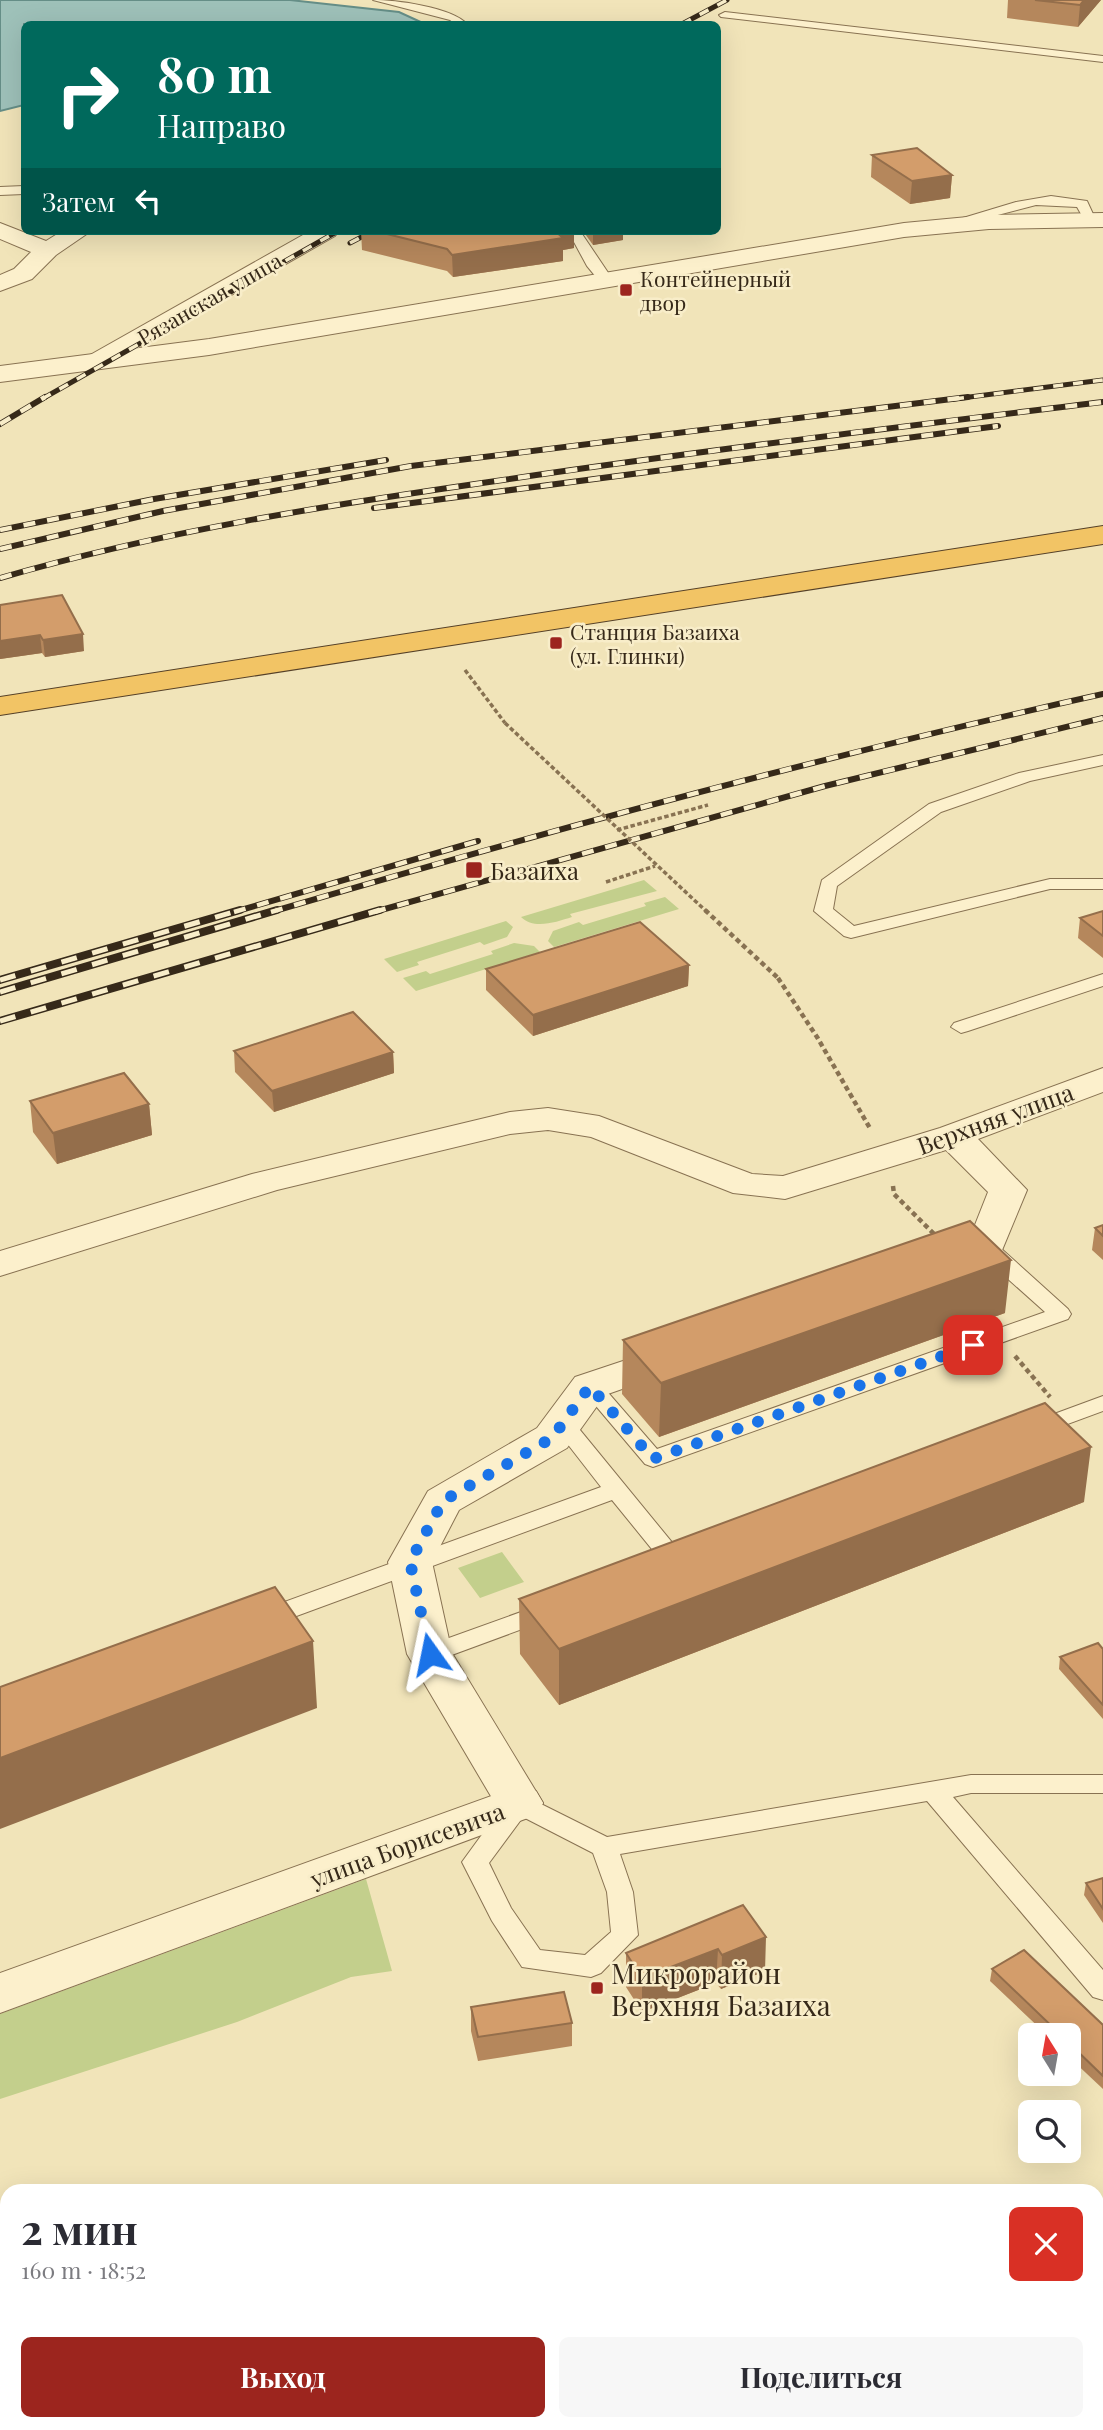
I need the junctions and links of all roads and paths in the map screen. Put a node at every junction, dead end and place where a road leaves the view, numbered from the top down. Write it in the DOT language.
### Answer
graph roads {
  1 [pos="379,0"];
  2 [pos="744,5"];
  3 [pos="458,21"];
  4 [pos="1103,59"];
  5 [pos="21,190"];
  6 [pos="0,191"];
  7 [pos="1093,220"];
  8 [pos="0,230"];
  9 [pos="72,235"];
  10 [pos="320,235"];
  11 [pos="576,235"];
  12 [pos="47,250"];
  13 [pos="606,280"];
  14 [pos="0,284"];
  15 [pos="92,364"];
  16 [pos="0,374"];
  17 [pos="1103,535"];
  18 [pos="465,670"];
  19 [pos="0,706"];
  20 [pos="1103,760"];
  21 [pos="708,805"];
  22 [pos="617,830"];
  23 [pos="655,866"];
  24 [pos="606,882"];
  25 [pos="1103,884"];
  26 [pos="1103,980"];
  27 [pos="961,1027"];
  28 [pos="1103,1079"];
  29 [pos="953,1136"];
  30 [pos="887,1157"];
  31 [pos="938,1237"];
  32 [pos="986,1247"];
  33 [pos="0,1264"];
  34 [pos="904,1276"];
  35 [pos="708,1345"];
  36 [pos="1008,1348"];
  37 [pos="590,1386"];
  38 [pos="1103,1404"];
  39 [pos="1056,1405"];
  40 [pos="563,1424"];
  41 [pos="1014,1437"];
  42 [pos="616,1490"];
  43 [pos="702,1553"];
  44 [pos="410,1562"];
  45 [pos="676,1563"];
  46 [pos="650,1572"];
  47 [pos="572,1601"];
  48 [pos="244,1626"];
  49 [pos="430,1654"];
  50 [pos="1103,1784"];
  51 [pos="932,1790"];
  52 [pos="519,1803"];
  53 [pos="604,1847"];
  54 [pos="1103,1990"];
  55 [pos="0,1993"];
  1 -- 3 [label="lane"];
  2 -- 4 [label="lane"];
  5 -- 6 [label="lane"];
  7 -- 13 [label="street"];
  8 -- 12 [label="street"];
  9 -- 12 [label="street"];
  10 -- 15 [label="street, Рязанская улица"];
  11 -- 13 [label="lane"];
  12 -- 14 [label="street"];
  13 -- 15 [label="street"];
  15 -- 16 [label="street"];
  17 -- 19 [label="highway"];
  18 -- 22 [label="path, bridge"];
  20 -- 25 [label="lane"];
  21 -- 22 [label="path"];
  22 -- 23 [label="path, bridge"];
  23 -- 24 [label="path"];
  23 -- 30 [label="path, bridge"];
  26 -- 27 [label="lane"];
  28 -- 29 [label="street, Верхняя улица"];
  29 -- 30 [label="street"];
  29 -- 32 [label="street"];
  30 -- 31 [label="path"];
  30 -- 33 [label="street"];
  32 -- 34 [label="street"];
  32 -- 37 [label="lane"];
  35 -- 37 [label="street"];
  36 -- 39 [label="path"];
  37 -- 40 [label="street"];
  38 -- 41 [label="lane"];
  40 -- 42 [label="lane"];
  40 -- 44 [label="street"];
  42 -- 44 [label="lane"];
  42 -- 45 [label="lane"];
  43 -- 45 [label="lane"];
  44 -- 48 [label="lane"];
  44 -- 49 [label="street, улица Борисевича"];
  45 -- 46 [label="lane"];
  47 -- 49 [label="lane"];
  49 -- 52 [label="street, улица Борисевича"];
  50 -- 51 [label="lane"];
  51 -- 53 [label="lane"];
  51 -- 54 [label="lane"];
  52 -- 53 [label="lane"];
  52 -- 53 [label="lane"];
  52 -- 55 [label="street, улица Борисевича"];
}
